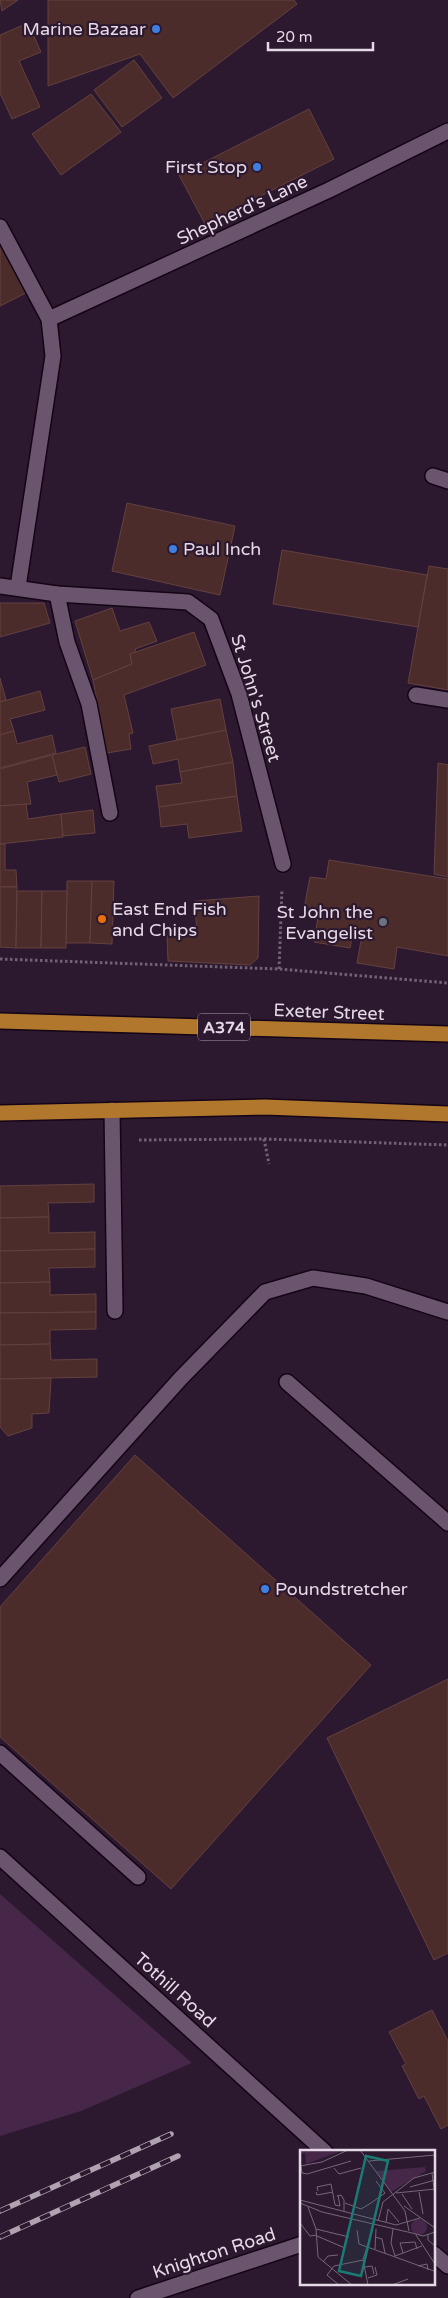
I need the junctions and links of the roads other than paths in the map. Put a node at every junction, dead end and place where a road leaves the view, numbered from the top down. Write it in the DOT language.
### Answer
graph roads {
  1 [pos="448,131"];
  2 [pos="0,227"];
  3 [pos="49,319"];
  4 [pos="433,476"];
  5 [pos="448,481"];
  6 [pos="0,586"];
  7 [pos="18,587"];
  8 [pos="57,594"];
  9 [pos="416,695"];
  10 [pos="448,700"];
  11 [pos="110,813"];
  12 [pos="283,864"];
  13 [pos="0,1021"];
  14 [pos="448,1034"];
  15 [pos="112,1110"];
  16 [pos="0,1112"];
  17 [pos="448,1114"];
  18 [pos="115,1311"];
  19 [pos="448,1312"];
  20 [pos="286,1382"];
  21 [pos="448,1523"];
  22 [pos="0,1579"];
  23 [pos="0,1753"];
  24 [pos="0,1857"];
  25 [pos="138,1877"];
  26 [pos="322,2150"];
  27 [pos="300,2245"];
  28 [pos="436,2256"];
  29 [pos="448,2266"];
  30 [pos="138,2298"];
  1 -- 3 [label="street, Shepherd's Lane"];
  2 -- 3 [label="street"];
  3 -- 7 [label="street"];
  4 -- 5 [label="street"];
  6 -- 7 [label="street, St John's Street"];
  7 -- 8 [label="street, St John's Street"];
  8 -- 11 [label="street"];
  8 -- 12 [label="street, St John's Street"];
  9 -- 10 [label="street"];
  13 -- 14 [label="main road, Exeter Street / A374"];
  15 -- 16 [label="main road"];
  15 -- 17 [label="main road"];
  15 -- 18 [label="street"];
  19 -- 22 [label="street"];
  20 -- 21 [label="street"];
  23 -- 25 [label="street"];
  24 -- 26 [label="street, Tothill Road"];
  27 -- 30 [label="street, Knighton Road"];
  28 -- 29 [label="street"];
}
